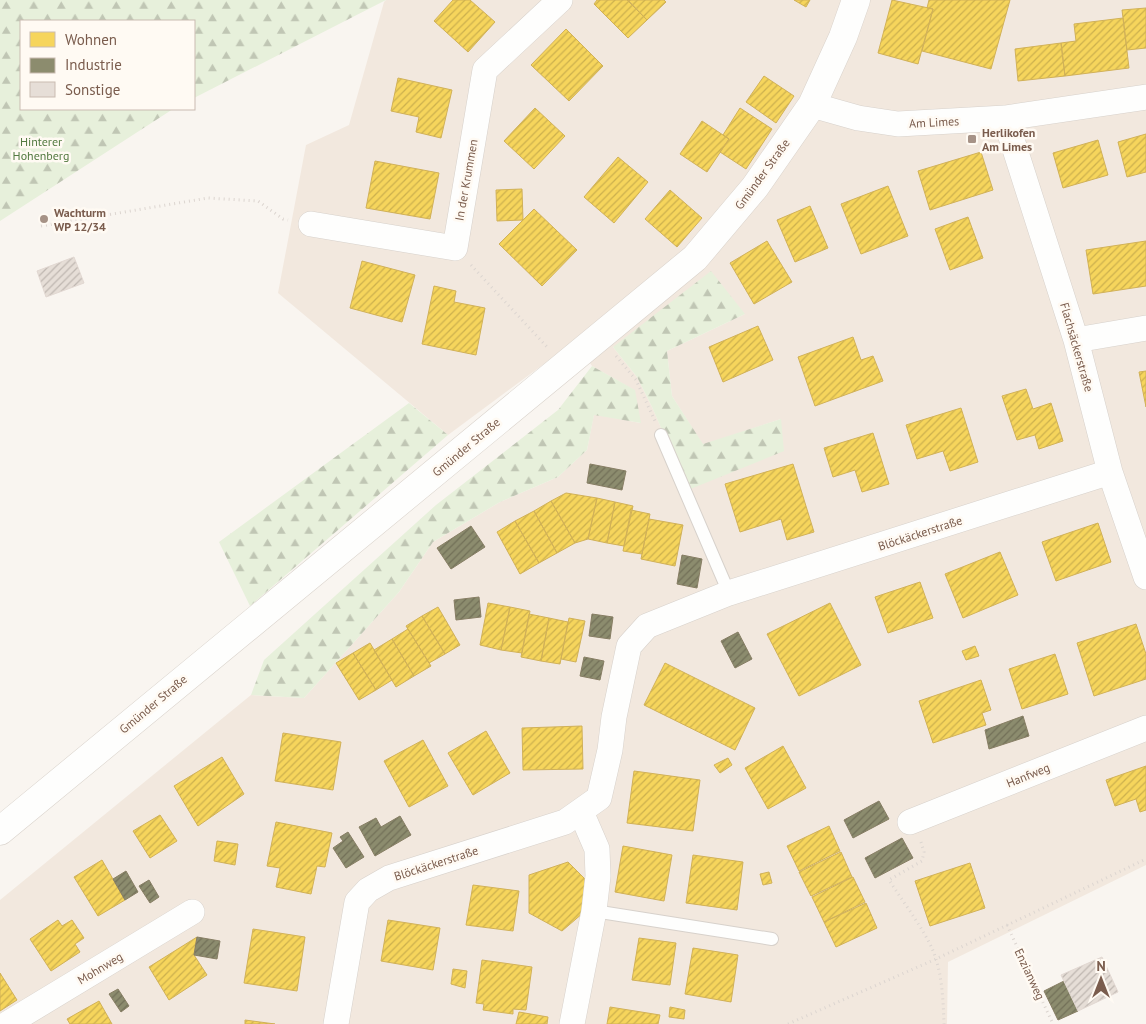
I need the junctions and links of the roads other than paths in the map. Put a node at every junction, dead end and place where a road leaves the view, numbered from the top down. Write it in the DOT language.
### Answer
graph roads {
  1 [pos="560,0"];
  2 [pos="856,0"];
  3 [pos="1146,97"];
  4 [pos="812,105"];
  5 [pos="1005,118"];
  6 [pos="311,224"];
  7 [pos="1146,328"];
  8 [pos="1076,340"];
  9 [pos="661,435"];
  10 [pos="1110,472"];
  11 [pos="1146,578"];
  12 [pos="729,593"];
  13 [pos="1146,728"];
  14 [pos="581,812"];
  15 [pos="910,822"];
  16 [pos="0,831"];
  17 [pos="594,911"];
  18 [pos="192,912"];
  19 [pos="772,939"];
  20 [pos="8,1024"];
  21 [pos="336,1024"];
  22 [pos="572,1024"];
  1 -- 6 [label="street, In der Krummen"];
  2 -- 4 [label="main road, Gmünder Straße"];
  3 -- 5 [label="street, Am Limes"];
  4 -- 5 [label="street, Am Limes"];
  4 -- 16 [label="main road, Gmünder Straße"];
  5 -- 8 [label="street, Flachsäckerstraße"];
  7 -- 8 [label="street"];
  8 -- 10 [label="street, Flachsäckerstraße"];
  9 -- 12 [label="lane"];
  10 -- 11 [label="street, Flachsäckerstraße"];
  10 -- 12 [label="street, Blöckäckerstraße"];
  12 -- 14 [label="street, Blöckäckerstraße"];
  13 -- 15 [label="street, Hanfweg"];
  14 -- 17 [label="street"];
  14 -- 21 [label="street, Blöckäckerstraße"];
  17 -- 19 [label="lane"];
  17 -- 22 [label="street"];
  18 -- 20 [label="street, Mohnweg"];
}
